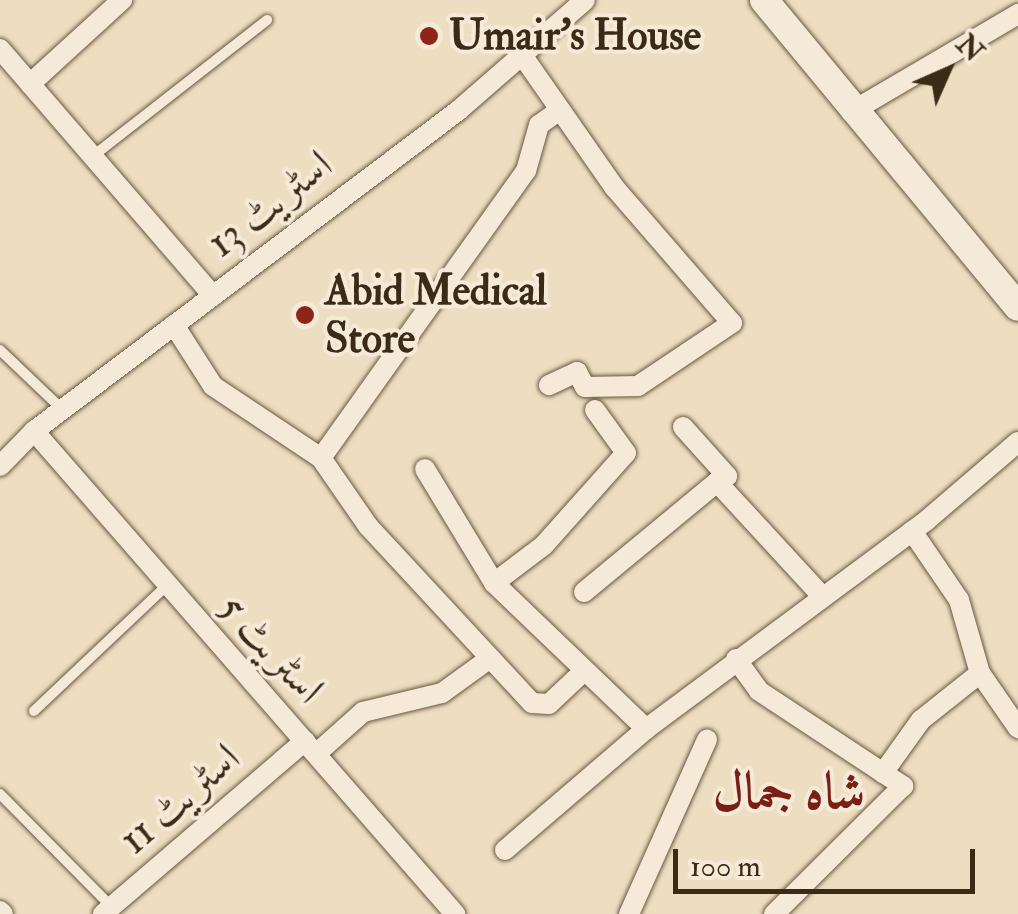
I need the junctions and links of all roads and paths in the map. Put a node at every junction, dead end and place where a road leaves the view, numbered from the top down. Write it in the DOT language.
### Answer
graph roads {
  1 [pos="122,0"];
  2 [pos="586,0"];
  3 [pos="764,0"];
  4 [pos="1018,14"];
  5 [pos="268,20"];
  6 [pos="0,49"];
  7 [pos="522,56"];
  8 [pos="30,84"];
  9 [pos="560,110"];
  10 [pos="852,112"];
  11 [pos="92,156"];
  12 [pos="213,296"];
  13 [pos="1018,307"];
  14 [pos="174,325"];
  15 [pos="0,350"];
  16 [pos="549,385"];
  17 [pos="62,410"];
  18 [pos="595,410"];
  19 [pos="684,427"];
  20 [pos="34,432"];
  21 [pos="1018,442"];
  22 [pos="321,458"];
  23 [pos="0,466"];
  24 [pos="425,468"];
  25 [pos="717,482"];
  26 [pos="912,531"];
  27 [pos="494,583"];
  28 [pos="164,588"];
  29 [pos="584,592"];
  30 [pos="822,596"];
  31 [pos="489,659"];
  32 [pos="736,659"];
  33 [pos="584,672"];
  34 [pos="980,672"];
  35 [pos="34,710"];
  36 [pos="1018,728"];
  37 [pos="646,729"];
  38 [pos="707,740"];
  39 [pos="311,747"];
  40 [pos="883,772"];
  41 [pos="0,794"];
  42 [pos="506,850"];
  43 [pos="108,911"];
  44 [pos="455,914"];
  45 [pos="629,914"];
  46 [pos="774,914"];
  1 -- 8 [label="street"];
  2 -- 7 [label="street, اسٹریٹ 13"];
  3 -- 10 [label="main road"];
  4 -- 10 [label="street"];
  5 -- 11 [label="lane"];
  6 -- 8 [label="street"];
  7 -- 9 [label="street"];
  7 -- 12 [label="street, اسٹریٹ 13"];
  8 -- 11 [label="street"];
  9 -- 16 [label="street"];
  9 -- 22 [label="street"];
  10 -- 13 [label="main road"];
  11 -- 12 [label="street"];
  12 -- 14 [label="street, اسٹریٹ 13"];
  14 -- 17 [label="street, اسٹریٹ 13"];
  14 -- 22 [label="street"];
  15 -- 17 [label="lane"];
  17 -- 20 [label="street, اسٹریٹ 13"];
  18 -- 27 [label="street"];
  19 -- 25 [label="street"];
  20 -- 23 [label="street, اسٹریٹ 13"];
  20 -- 28 [label="street, اسٹریٹ 5"];
  21 -- 26 [label="street"];
  22 -- 31 [label="street"];
  24 -- 27 [label="street"];
  25 -- 29 [label="street"];
  25 -- 30 [label="street"];
  26 -- 30 [label="street"];
  26 -- 34 [label="street"];
  27 -- 33 [label="street"];
  28 -- 35 [label="lane"];
  28 -- 39 [label="street, اسٹریٹ 5"];
  30 -- 32 [label="street"];
  31 -- 33 [label="street"];
  31 -- 39 [label="street, اسٹریٹ 11"];
  32 -- 37 [label="street"];
  32 -- 40 [label="street"];
  33 -- 37 [label="street"];
  34 -- 36 [label="street"];
  34 -- 40 [label="street"];
  37 -- 42 [label="street"];
  38 -- 45 [label="street"];
  39 -- 43 [label="street, اسٹریٹ 11"];
  39 -- 44 [label="street, اسٹریٹ 5"];
  40 -- 46 [label="street"];
  41 -- 43 [label="lane"];
}
